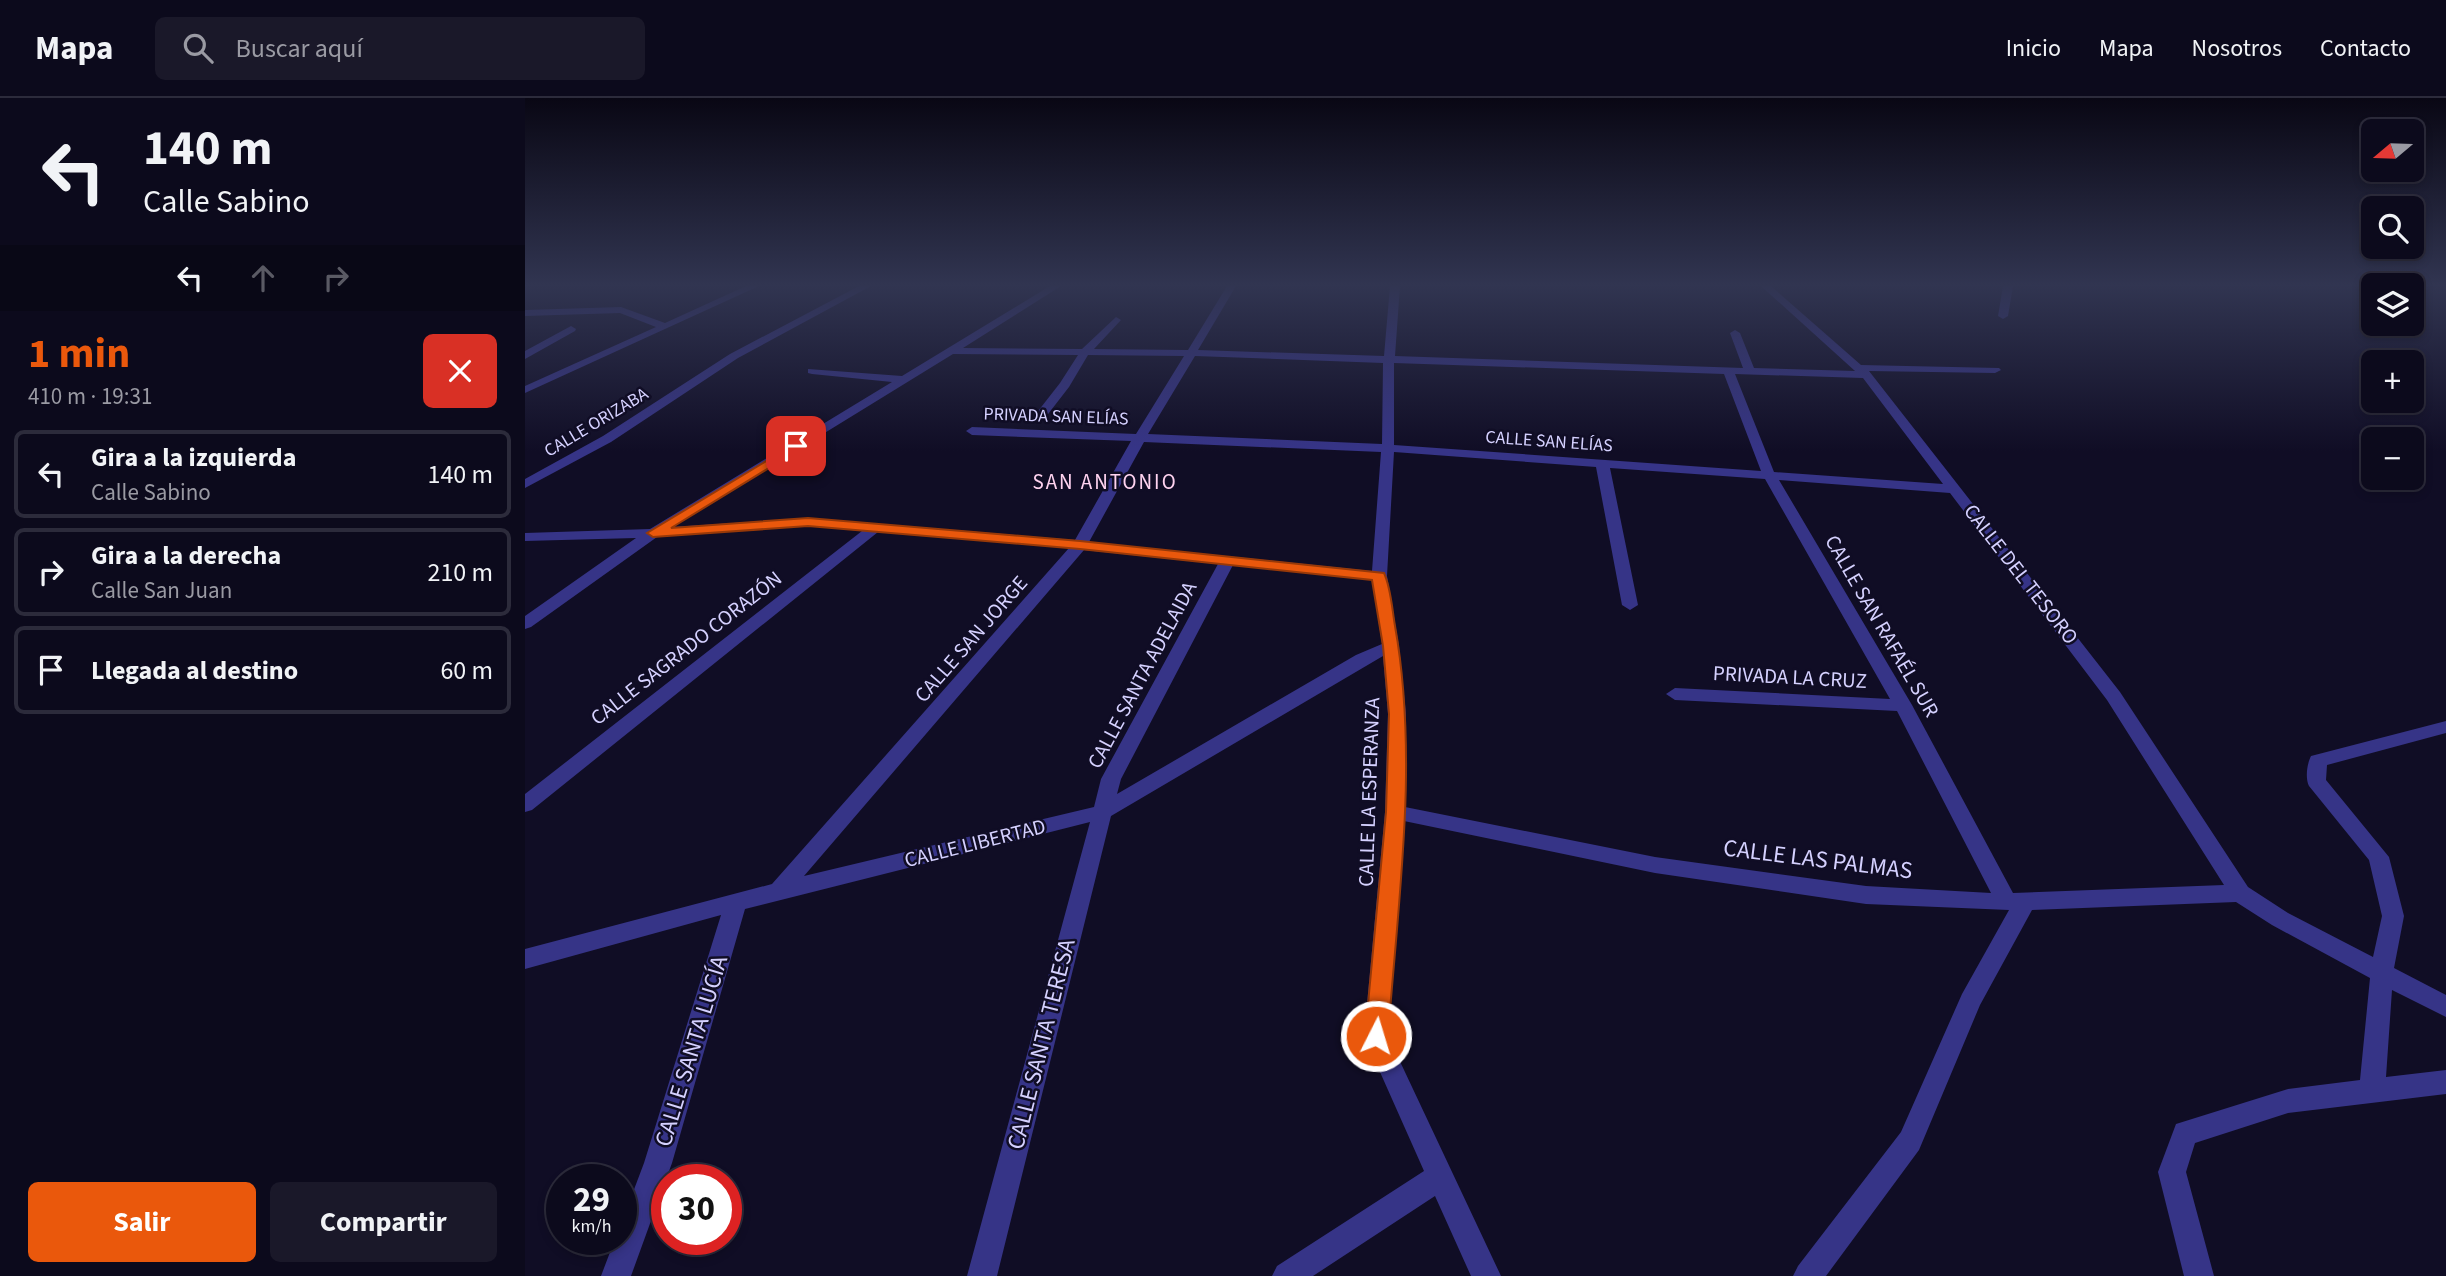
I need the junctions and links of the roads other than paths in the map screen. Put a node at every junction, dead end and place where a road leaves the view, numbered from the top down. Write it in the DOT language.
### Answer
graph roads {
  1 [pos="551,341"];
  2 [pos="632,341"];
  3 [pos="763,341"];
  4 [pos="967,341"];
  5 [pos="1096,341"];
  6 [pos="1198,341"];
  7 [pos="1390,341"];
  8 [pos="1738,341"];
  9 [pos="1828,341"];
  10 [pos="951,351"];
  11 [pos="1085,352"];
  12 [pos="1191,353"];
  13 [pos="525,356"];
  14 [pos="1389,359"];
  15 [pos="1728,370"];
  16 [pos="1749,370"];
  17 [pos="1995,370"];
  18 [pos="812,371"];
  19 [pos="1863,372"];
  20 [pos="525,374"];
  21 [pos="549,379"];
  22 [pos="902,379"];
  23 [pos="525,390"];
  24 [pos="1041,415"];
  25 [pos="972,431"];
  26 [pos="1140,437"];
  27 [pos="1388,448"];
  28 [pos="1601,463"];
  29 [pos="1769,475"];
  30 [pos="525,484"];
  31 [pos="1955,489"];
  32 [pos="876,527"];
  33 [pos="653,533"];
  34 [pos="525,537"];
  35 [pos="1080,545"];
  36 [pos="1228,560"];
  37 [pos="1379,576"];
  38 [pos="1630,605"];
  39 [pos="525,624"];
  40 [pos="1391,646"];
  41 [pos="1675,694"];
  42 [pos="1903,705"];
  43 [pos="2446,727"];
  44 [pos="525,805"];
  45 [pos="1102,812"];
  46 [pos="1395,812"];
  47 [pos="779,891"];
  48 [pos="2240,893"];
  49 [pos="2016,901"];
  50 [pos="735,904"];
  51 [pos="525,959"];
  52 [pos="2382,972"];
  53 [pos="2446,1007"];
  54 [pos="2446,1082"];
  55 [pos="2372,1089"];
  56 [pos="1441,1176"];
  57 [pos="616,1276"];
  58 [pos="982,1276"];
  59 [pos="1287,1276"];
  60 [pos="1486,1276"];
  61 [pos="1808,1276"];
  62 [pos="2199,1276"];
  1 -- 13 [label="street"];
  2 -- 21 [label="street"];
  3 -- 30 [label="street, CALLE ORIZABA"];
  4 -- 10 [label="street"];
  5 -- 11 [label="street"];
  6 -- 12 [label="street, CALLE SAN JORGE"];
  7 -- 14 [label="street, CALLE LA ESPERANZA"];
  8 -- 16 [label="street"];
  9 -- 19 [label="street, CALLE DEL TESORO"];
  10 -- 11 [label="street"];
  10 -- 22 [label="street"];
  11 -- 12 [label="street"];
  11 -- 24 [label="street"];
  12 -- 14 [label="street"];
  12 -- 26 [label="street, CALLE SAN JORGE"];
  14 -- 15 [label="street"];
  14 -- 27 [label="street, CALLE LA ESPERANZA"];
  15 -- 16 [label="street"];
  15 -- 29 [label="street, CALLE SAN RAFAÉL SUR"];
  16 -- 19 [label="street"];
  17 -- 19 [label="street"];
  18 -- 22 [label="street"];
  19 -- 31 [label="street, CALLE DEL TESORO"];
  20 -- 21 [label="street"];
  21 -- 23 [label="street"];
  22 -- 33 [label="street"];
  25 -- 26 [label="street, PRIVADA SAN ELÍAS"];
  26 -- 27 [label="street, CALLE SAN ELÍAS"];
  26 -- 35 [label="street, CALLE SAN JORGE"];
  27 -- 28 [label="street, CALLE SAN ELÍAS"];
  27 -- 37 [label="street, CALLE LA ESPERANZA"];
  28 -- 29 [label="street, CALLE SAN ELÍAS"];
  28 -- 38 [label="street"];
  29 -- 31 [label="street, CALLE SAN ELÍAS"];
  29 -- 42 [label="street, CALLE SAN RAFAÉL SUR"];
  31 -- 48 [label="street, CALLE DEL TESORO"];
  32 -- 33 [label="street"];
  32 -- 35 [label="street"];
  32 -- 44 [label="street, CALLE SAGRADO CORAZÓN"];
  33 -- 34 [label="street"];
  33 -- 39 [label="street"];
  35 -- 36 [label="street"];
  35 -- 47 [label="street, CALLE SAN JORGE"];
  36 -- 37 [label="street"];
  36 -- 45 [label="street, CALLE SANTA ADELAIDA"];
  37 -- 40 [label="street, CALLE LA ESPERANZA"];
  40 -- 45 [label="street, CALLE LIBERTAD"];
  40 -- 46 [label="street, CALLE LA ESPERANZA"];
  41 -- 42 [label="street, PRIVADA LA CRUZ"];
  42 -- 49 [label="street, CALLE SAN RAFAÉL SUR"];
  43 -- 52 [label="street"];
  45 -- 47 [label="street, CALLE LIBERTAD"];
  45 -- 58 [label="street, CALLE SANTA TERESA"];
  46 -- 49 [label="street, CALLE LAS PALMAS"];
  46 -- 56 [label="street, CALLE LA ESPERANZA"];
  47 -- 50 [label="street, CALLE LIBERTAD"];
  48 -- 49 [label="street, CALLE LAS PALMAS"];
  48 -- 52 [label="street"];
  49 -- 61 [label="street"];
  50 -- 51 [label="street, CALLE LIBERTAD"];
  50 -- 57 [label="street, CALLE SANTA LUCÍA"];
  52 -- 53 [label="street"];
  52 -- 55 [label="street"];
  54 -- 55 [label="street"];
  55 -- 62 [label="street"];
  56 -- 59 [label="street"];
  56 -- 60 [label="street, CALLE LA ESPERANZA"];
}
